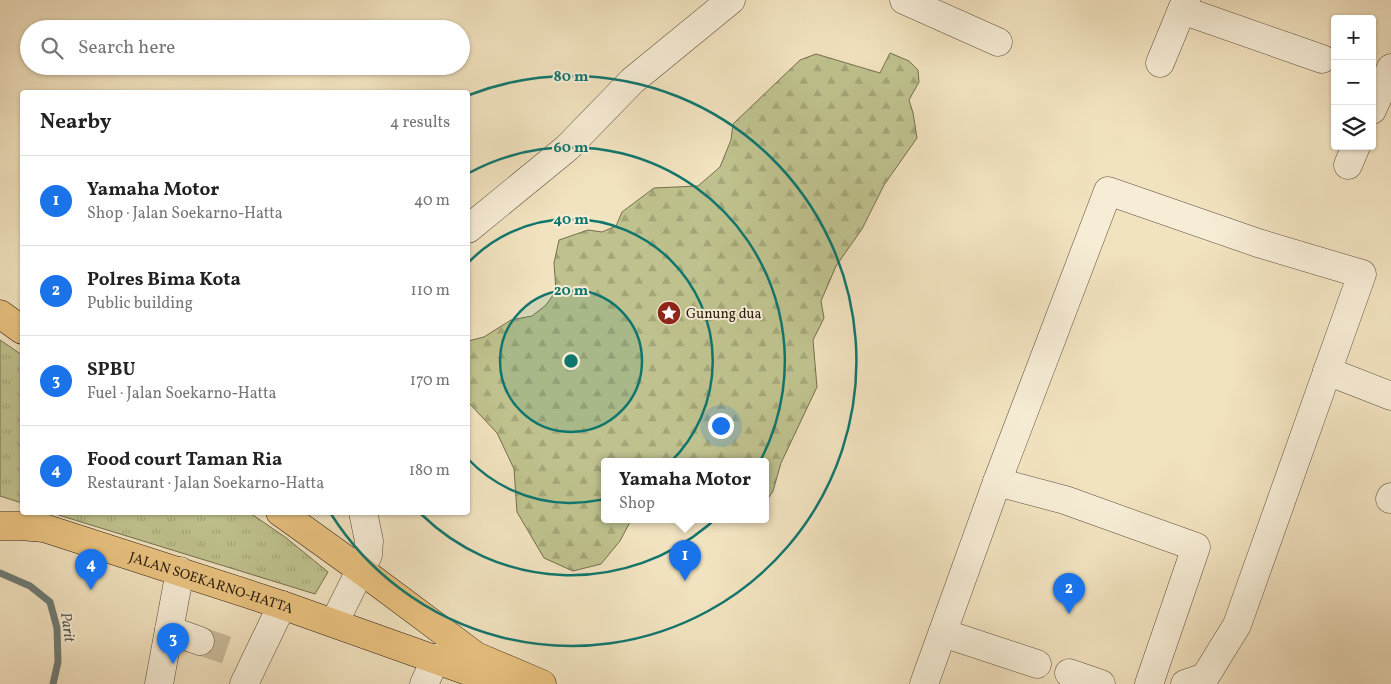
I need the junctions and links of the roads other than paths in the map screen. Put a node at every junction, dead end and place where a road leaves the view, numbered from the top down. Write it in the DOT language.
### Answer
graph roads {
  1 [pos="731,0"];
  2 [pos="904,0"];
  3 [pos="1184,5"];
  4 [pos="998,42"];
  5 [pos="1322,59"];
  6 [pos="1160,63"];
  7 [pos="1391,68"];
  8 [pos="1374,105"];
  9 [pos="470,227"];
  10 [pos="0,314"];
  11 [pos="20,329"];
  12 [pos="1328,371"];
  13 [pos="1391,396"];
  14 [pos="997,482"];
  15 [pos="284,515"];
  16 [pos="364,515"];
  17 [pos="0,526"];
  18 [pos="180,571"];
  19 [pos="362,571"];
  20 [pos="282,605"];
  21 [pos="334,623"];
  22 [pos="169,630"];
  23 [pos="943,633"];
  24 [pos="200,641"];
  25 [pos="436,658"];
  26 [pos="1037,664"];
  27 [pos="1069,673"];
  28 [pos="159,684"];
  29 [pos="244,684"];
  30 [pos="424,684"];
  31 [pos="504,684"];
  32 [pos="542,684"];
  33 [pos="924,684"];
  34 [pos="1101,684"];
  35 [pos="1149,684"];
  36 [pos="1185,684"];
  1 -- 9 [label="street"];
  2 -- 4 [label="street"];
  3 -- 5 [label="street"];
  3 -- 6 [label="street"];
  7 -- 8 [label="street"];
  10 -- 11 [label="highway"];
  12 -- 13 [label="street"];
  12 -- 14 [label="street"];
  12 -- 36 [label="street"];
  14 -- 23 [label="street"];
  14 -- 35 [label="street"];
  15 -- 19 [label="highway"];
  16 -- 19 [label="street"];
  17 -- 18 [label="highway, JALAN SOEKARNO-HATTA"];
  18 -- 20 [label="highway, JALAN SOEKARNO-HATTA"];
  18 -- 22 [label="street"];
  19 -- 21 [label="street"];
  19 -- 32 [label="highway"];
  20 -- 21 [label="highway, JALAN SOEKARNO-HATTA"];
  20 -- 29 [label="street"];
  21 -- 25 [label="highway, JALAN SOEKARNO-HATTA"];
  22 -- 24 [label="street"];
  22 -- 28 [label="street"];
  23 -- 26 [label="street"];
  23 -- 33 [label="street"];
  25 -- 30 [label="street"];
  25 -- 31 [label="highway, JALAN SOEKARNO-HATTA"];
  27 -- 34 [label="street"];
}
